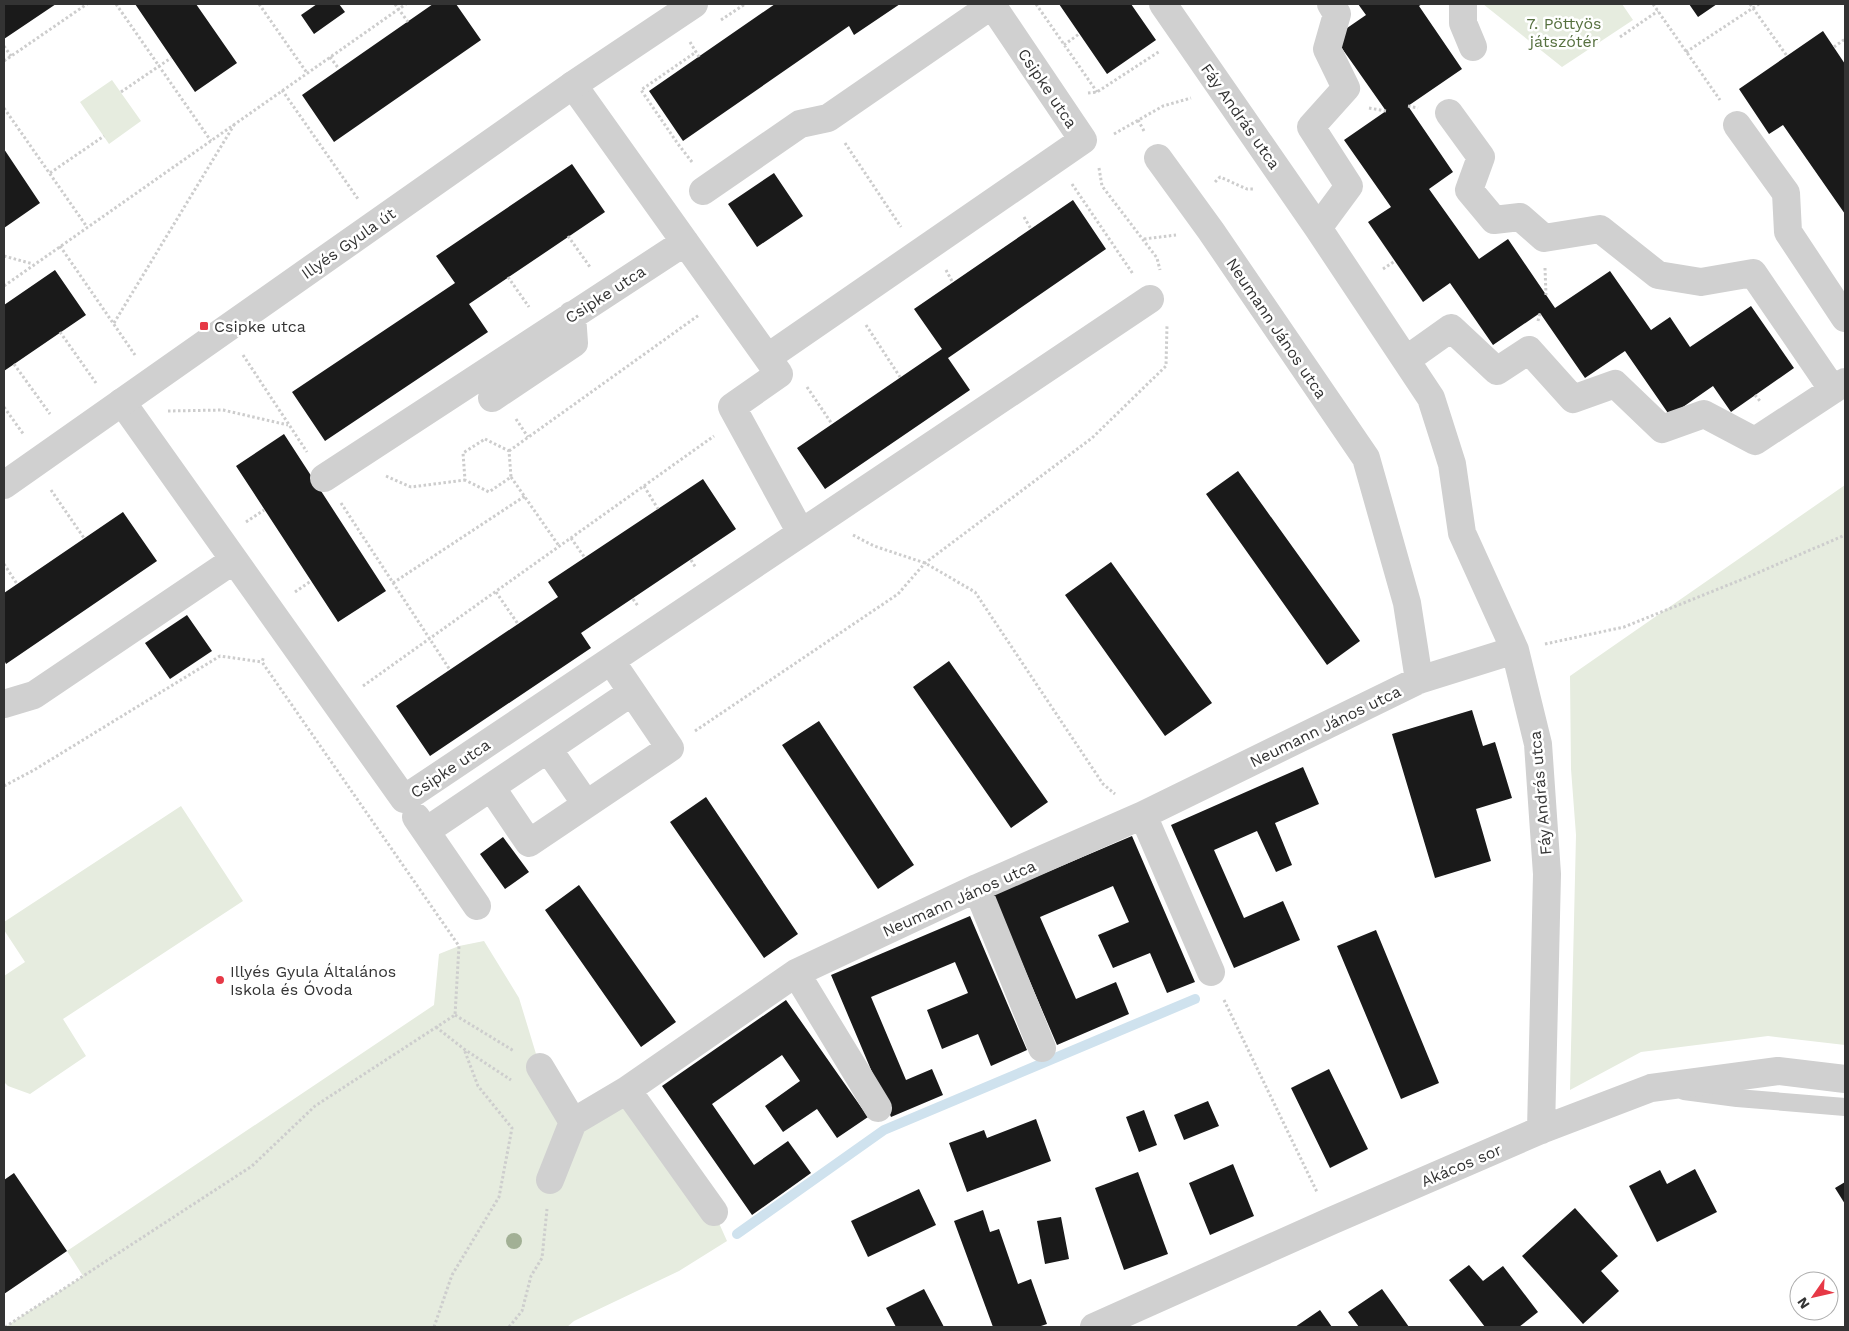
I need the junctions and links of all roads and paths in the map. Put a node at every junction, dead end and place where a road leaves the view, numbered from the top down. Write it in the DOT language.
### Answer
graph roads {
  1 [pos="87,4"];
  2 [pos="116,4"];
  3 [pos="259,4"];
  4 [pos="395,4"];
  5 [pos="406,4"];
  6 [pos="694,4"];
  7 [pos="1036,4"];
  8 [pos="1163,4"];
  9 [pos="1331,4"];
  10 [pos="1463,4"];
  11 [pos="1653,4"];
  12 [pos="1750,4"];
  13 [pos="1759,4"];
  14 [pos="1753,8"];
  15 [pos="399,9"];
  16 [pos="1658,11"];
  17 [pos="408,22"];
  18 [pos="1079,34"];
  19 [pos="1620,37"];
  20 [pos="1845,39"];
  21 [pos="689,41"];
  22 [pos="1064,45"];
  23 [pos="4,46"];
  24 [pos="1473,47"];
  25 [pos="1834,47"];
  26 [pos="1162,50"];
  27 [pos="696,52"];
  28 [pos="1686,52"];
  29 [pos="11,56"];
  30 [pos="699,56"];
  31 [pos="1787,56"];
  32 [pos="330,57"];
  33 [pos="171,58"];
  34 [pos="4,61"];
  35 [pos="159,66"];
  36 [pos="339,69"];
  37 [pos="308,73"];
  38 [pos="573,85"];
  39 [pos="282,90"];
  40 [pos="121,92"];
  41 [pos="1194,98"];
  42 [pos="4,108"];
  43 [pos="1449,113"];
  44 [pos="828,118"];
  45 [pos="235,124"];
  46 [pos="1738,125"];
  47 [pos="104,136"];
  48 [pos="211,141"];
  49 [pos="1089,143"];
  50 [pos="678,144"];
  51 [pos="1056,158"];
  52 [pos="1158,158"];
  53 [pos="50,173"];
  54 [pos="703,191"];
  55 [pos="1294,193"];
  56 [pos="361,204"];
  57 [pos="1191,204"];
  58 [pos="901,227"];
  59 [pos="87,228"];
  60 [pos="1318,228"];
  61 [pos="568,236"];
  62 [pos="685,242"];
  63 [pos="1113,244"];
  64 [pos="60,246"];
  65 [pos="4,256"];
  66 [pos="588,264"];
  67 [pos="34,265"];
  68 [pos="508,277"];
  69 [pos="5,283"];
  70 [pos="725,297"];
  71 [pos="1159,298"];
  72 [pos="849,301"];
  73 [pos="527,304"];
  74 [pos="572,315"];
  75 [pos="1845,318"];
  76 [pos="114,324"];
  77 [pos="60,332"];
  78 [pos="768,357"];
  79 [pos="138,358"];
  80 [pos="1406,360"];
  81 [pos="14,364"];
  82 [pos="900,377"];
  83 [pos="98,386"];
  84 [pos="1839,386"];
  85 [pos="492,398"];
  86 [pos="122,402"];
  87 [pos="4,407"];
  88 [pos="167,412"];
  89 [pos="52,418"];
  90 [pos="289,425"];
  91 [pos="25,437"];
  92 [pos="509,450"];
  93 [pos="511,477"];
  94 [pos="324,478"];
  95 [pos="465,480"];
  96 [pos="4,485"];
  97 [pos="48,486"];
  98 [pos="644,486"];
  99 [pos="411,487"];
  100 [pos="525,496"];
  101 [pos="658,509"];
  102 [pos="264,510"];
  103 [pos="240,526"];
  104 [pos="811,527"];
  105 [pos="1845,535"];
  106 [pos="84,538"];
  107 [pos="572,538"];
  108 [pos="559,547"];
  109 [pos="585,558"];
  110 [pos="234,560"];
  111 [pos="925,563"];
  112 [pos="4,564"];
  113 [pos="311,581"];
  114 [pos="17,584"];
  115 [pos="496,592"];
  116 [pos="289,597"];
  117 [pos="518,624"];
  118 [pos="430,639"];
  119 [pos="267,649"];
  120 [pos="1515,650"];
  121 [pos="611,661"];
  122 [pos="262,662"];
  123 [pos="450,670"];
  124 [pos="1420,680"];
  125 [pos="632,692"];
  126 [pos="4,704"];
  127 [pos="337,705"];
  128 [pos="670,748"];
  129 [pos="548,749"];
  130 [pos="4,786"];
  131 [pos="491,787"];
  132 [pos="404,799"];
  133 [pos="586,804"];
  134 [pos="1143,815"];
  135 [pos="426,831"];
  136 [pos="977,888"];
  137 [pos="477,906"];
  138 [pos="1211,972"];
  139 [pos="796,973"];
  140 [pos="455,1015"];
  141 [pos="436,1027"];
  142 [pos="1042,1048"];
  143 [pos="464,1049"];
  144 [pos="540,1067"];
  145 [pos="1845,1079"];
  146 [pos="519,1085"];
  147 [pos="1651,1088"];
  148 [pos="627,1090"];
  149 [pos="1845,1107"];
  150 [pos="878,1108"];
  151 [pos="574,1122"];
  152 [pos="1541,1130"];
  153 [pos="550,1180"];
  154 [pos="714,1212"];
  155 [pos="1331,1221"];
  156 [pos="5,1327"];
  157 [pos="434,1327"];
  158 [pos="509,1327"];
  159 [pos="1094,1327"];
  1 -- 29 [label="path"];
  2 -- 35 [label="path"];
  3 -- 37 [label="path"];
  4 -- 15 [label="path"];
  5 -- 15 [label="path"];
  6 -- 38 [label="street, Illyés Gyula út"];
  7 -- 22 [label="path"];
  8 -- 55 [label="street, Fáy András utca"];
  9 -- 60 [label="street"];
  10 -- 24 [label="street"];
  11 -- 16 [label="path"];
  12 -- 14 [label="path"];
  13 -- 14 [label="path"];
  14 -- 28 [label="path"];
  14 -- 31 [label="path"];
  15 -- 17 [label="path"];
  15 -- 32 [label="path"];
  16 -- 19 [label="path"];
  16 -- 28 [label="path"];
  18 -- 22 [label="path"];
  20 -- 25 [label="path"];
  21 -- 27 [label="path"];
  22 -- 26 [label="path"];
  23 -- 29 [label="path"];
  27 -- 30 [label="path"];
  27 -- 50 [label="path"];
  28 -- 46 [label="path"];
  29 -- 34 [label="path"];
  32 -- 36 [label="path"];
  32 -- 37 [label="path"];
  33 -- 35 [label="path"];
  35 -- 40 [label="path"];
  35 -- 48 [label="path"];
  37 -- 39 [label="path"];
  38 -- 62 [label="street"];
  38 -- 86 [label="street, Illyés Gyula út"];
  39 -- 45 [label="path"];
  39 -- 56 [label="path"];
  41 -- 49 [label="path"];
  42 -- 53 [label="path"];
  43 -- 84 [label="street"];
  44 -- 49 [label="street, Csipke utca"];
  44 -- 54 [label="street, Csipke utca"];
  44 -- 58 [label="path"];
  45 -- 48 [label="path"];
  45 -- 76 [label="path"];
  46 -- 75 [label="street"];
  47 -- 53 [label="path"];
  48 -- 59 [label="path"];
  49 -- 51 [label="street, Csipke utca"];
  49 -- 71 [label="path"];
  51 -- 63 [label="path"];
  51 -- 72 [label="street, Csipke utca"];
  52 -- 57 [label="street, Neumann János utca"];
  53 -- 59 [label="path"];
  55 -- 57 [label="path"];
  55 -- 60 [label="street, Fáy András utca"];
  57 -- 124 [label="street, Neumann János utca"];
  59 -- 64 [label="path"];
  60 -- 80 [label="street, Fáy András utca"];
  61 -- 66 [label="path"];
  62 -- 70 [label="street"];
  62 -- 74 [label="street, Csipke utca"];
  64 -- 67 [label="path"];
  64 -- 76 [label="path"];
  65 -- 67 [label="path"];
  67 -- 69 [label="path"];
  68 -- 73 [label="path"];
  70 -- 78 [label="street"];
  70 -- 92 [label="path"];
  71 -- 104 [label="street, Csipke utca"];
  71 -- 111 [label="path"];
  72 -- 78 [label="street, Csipke utca"];
  72 -- 82 [label="path"];
  74 -- 85 [label="street"];
  74 -- 94 [label="street, Csipke utca"];
  76 -- 79 [label="path"];
  77 -- 83 [label="path"];
  78 -- 104 [label="street"];
  80 -- 84 [label="street"];
  80 -- 120 [label="street, Fáy András utca"];
  81 -- 89 [label="path"];
  86 -- 96 [label="street, Illyés Gyula út"];
  86 -- 110 [label="street, Csipke utca"];
  87 -- 91 [label="path"];
  88 -- 90 [label="path"];
  92 -- 93 [label="path"];
  92 -- 95 [label="path"];
  93 -- 95 [label="path"];
  93 -- 100 [label="path"];
  95 -- 99 [label="path"];
  97 -- 106 [label="path"];
  98 -- 101 [label="path"];
  100 -- 108 [label="path"];
  100 -- 118 [label="path"];
  102 -- 103 [label="path"];
  104 -- 111 [label="path"];
  104 -- 121 [label="street, Csipke utca"];
  105 -- 120 [label="path"];
  107 -- 109 [label="path"];
  110 -- 126 [label="street"];
  110 -- 127 [label="street, Csipke utca"];
  111 -- 128 [label="path"];
  111 -- 134 [label="path"];
  112 -- 114 [label="path"];
  113 -- 116 [label="path"];
  115 -- 117 [label="path"];
  118 -- 123 [label="path"];
  118 -- 127 [label="path"];
  119 -- 122 [label="path"];
  120 -- 124 [label="street, Neumann János utca"];
  120 -- 152 [label="street, Fáy András utca"];
  121 -- 125 [label="street"];
  121 -- 132 [label="street, Csipke utca"];
  122 -- 130 [label="path"];
  122 -- 140 [label="path"];
  124 -- 134 [label="street, Neumann János utca"];
  125 -- 128 [label="street"];
  125 -- 129 [label="street"];
  127 -- 132 [label="street, Csipke utca"];
  128 -- 133 [label="street"];
  129 -- 131 [label="street"];
  129 -- 133 [label="street"];
  131 -- 133 [label="street"];
  131 -- 135 [label="street"];
  132 -- 135 [label="street"];
  134 -- 136 [label="street, Neumann János utca"];
  134 -- 138 [label="street"];
  135 -- 137 [label="street"];
  136 -- 139 [label="street, Neumann János utca"];
  136 -- 142 [label="street"];
  138 -- 155 [label="path"];
  139 -- 148 [label="street, Neumann János utca"];
  139 -- 150 [label="street"];
  140 -- 141 [label="path"];
  140 -- 144 [label="path"];
  141 -- 143 [label="path"];
  141 -- 156 [label="path"];
  143 -- 146 [label="path"];
  143 -- 157 [label="path"];
  144 -- 151 [label="street"];
  145 -- 147 [label="street, Akácos sor"];
  147 -- 149 [label="lane"];
  147 -- 152 [label="street, Akácos sor"];
  148 -- 151 [label="street, Neumann János utca"];
  148 -- 154 [label="street"];
  151 -- 153 [label="street"];
  152 -- 155 [label="street, Akácos sor"];
  153 -- 158 [label="path"];
  155 -- 159 [label="street, Akácos sor"];
}
